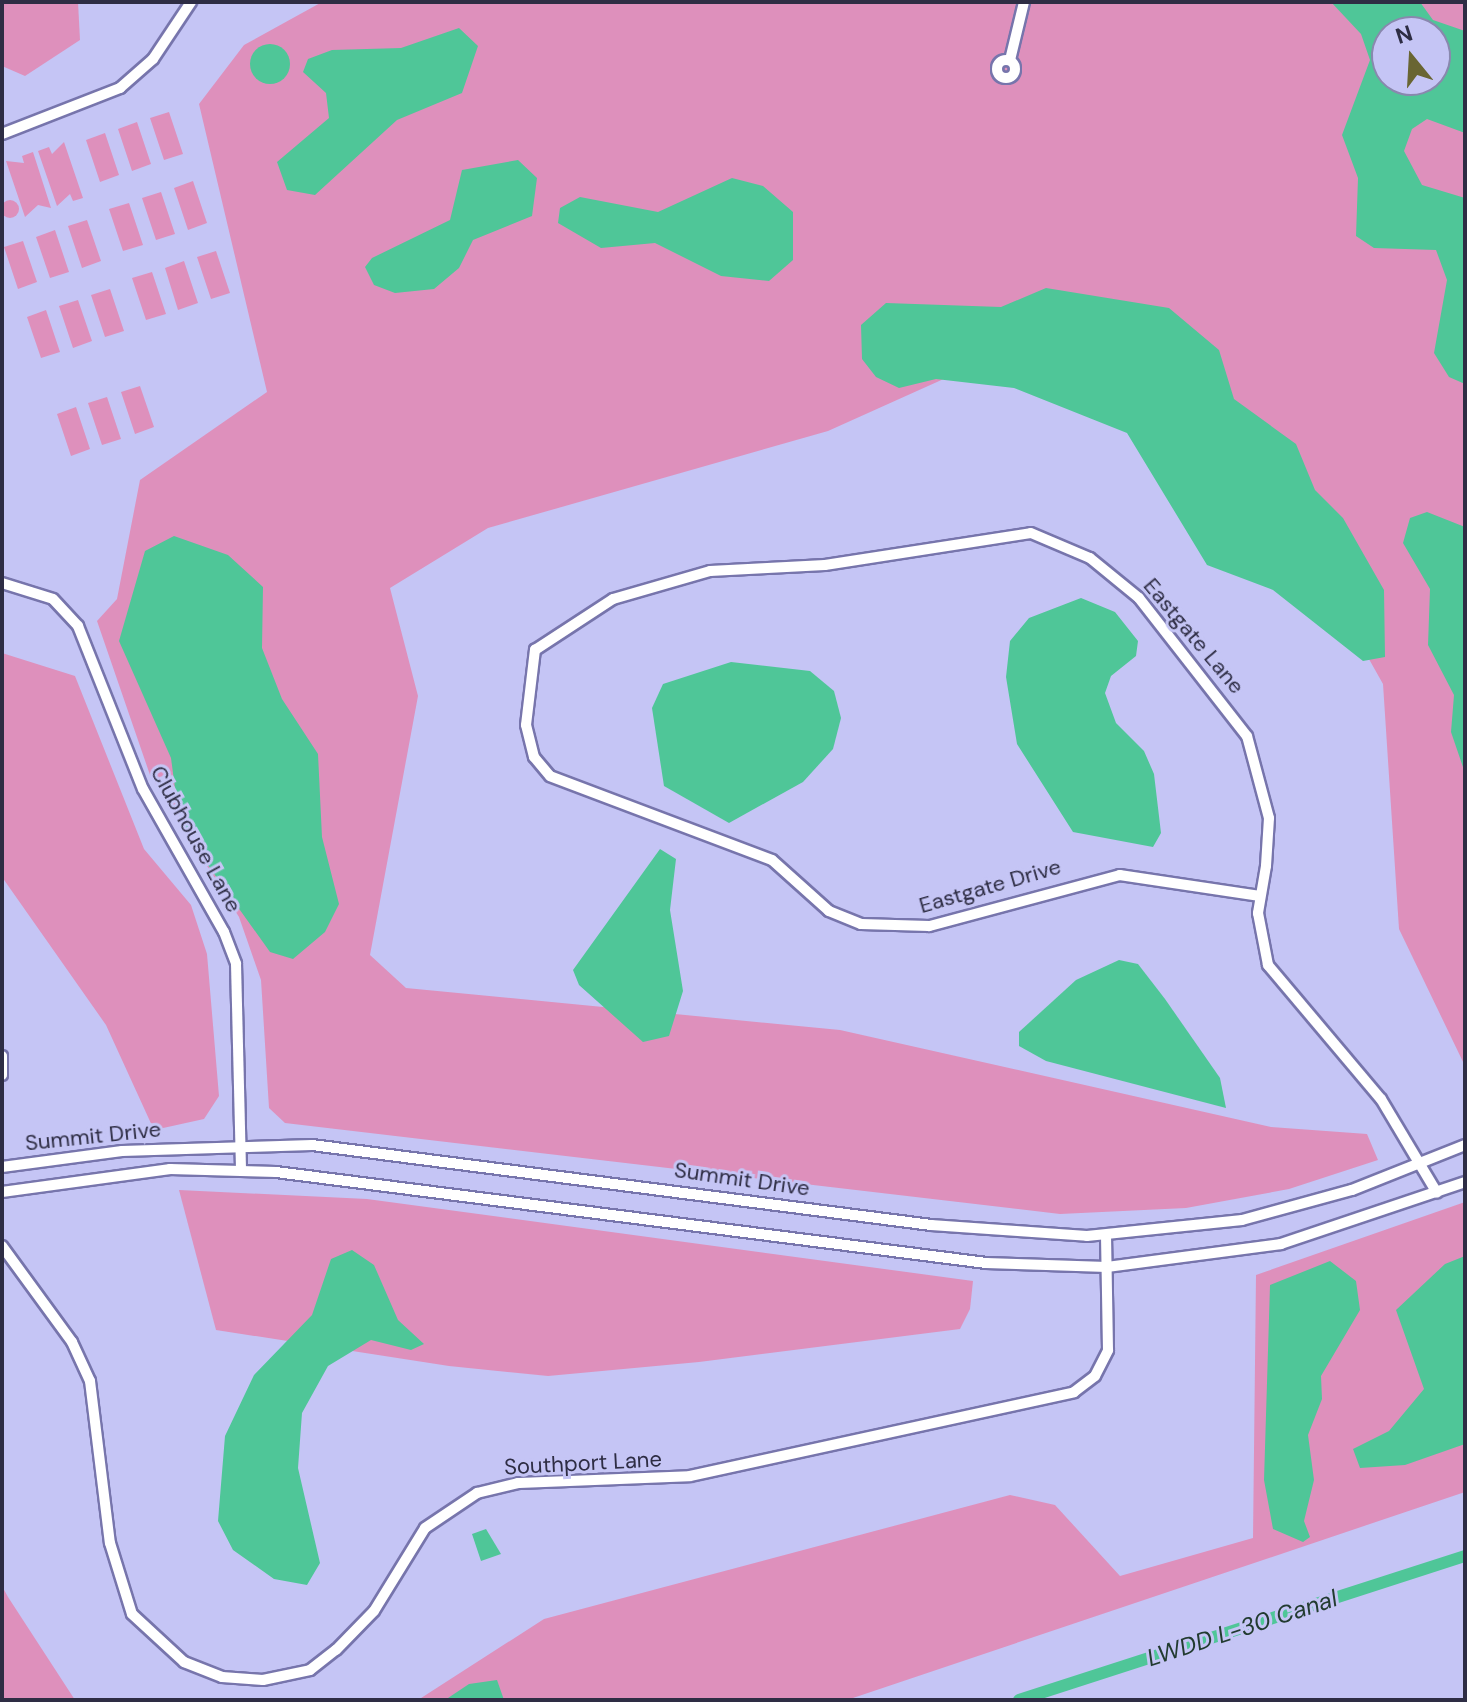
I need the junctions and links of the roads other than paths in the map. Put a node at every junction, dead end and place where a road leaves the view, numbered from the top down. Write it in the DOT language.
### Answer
graph roads {
  1 [pos="191,2"];
  2 [pos="1024,2"];
  3 [pos="1010,60"];
  4 [pos="2,134"];
  5 [pos="710,571"];
  6 [pos="2,583"];
  7 [pos="1260,896"];
  8 [pos="2,1056"];
  9 [pos="2,1075"];
  10 [pos="1465,1145"];
  11 [pos="241,1147"];
  12 [pos="1420,1166"];
  13 [pos="2,1167"];
  14 [pos="241,1170"];
  15 [pos="1465,1182"];
  16 [pos="2,1192"];
  17 [pos="1437,1193"];
  18 [pos="1106,1236"];
  19 [pos="2,1246"];
  20 [pos="1107,1267"];
  1 -- 4 [label="street"];
  2 -- 3 [label="street"];
  5 -- 7 [label="street, Eastgate Lane"];
  5 -- 7 [label="street, Eastgate Drive"];
  6 -- 11 [label="street, Clubhouse Lane"];
  7 -- 12 [label="street"];
  8 -- 9 [label="street"];
  10 -- 12 [label="street, Summit Drive"];
  11 -- 13 [label="street, Summit Drive"];
  11 -- 14 [label="street, Clubhouse Lane"];
  11 -- 18 [label="street, Summit Drive"];
  12 -- 17 [label="street"];
  12 -- 18 [label="street, Summit Drive"];
  14 -- 16 [label="street, Summit Drive"];
  14 -- 20 [label="street, Summit Drive"];
  15 -- 17 [label="street, Summit Drive"];
  17 -- 20 [label="street, Summit Drive"];
  18 -- 20 [label="street, Southport Lane"];
  19 -- 20 [label="street, Southport Lane"];
}
